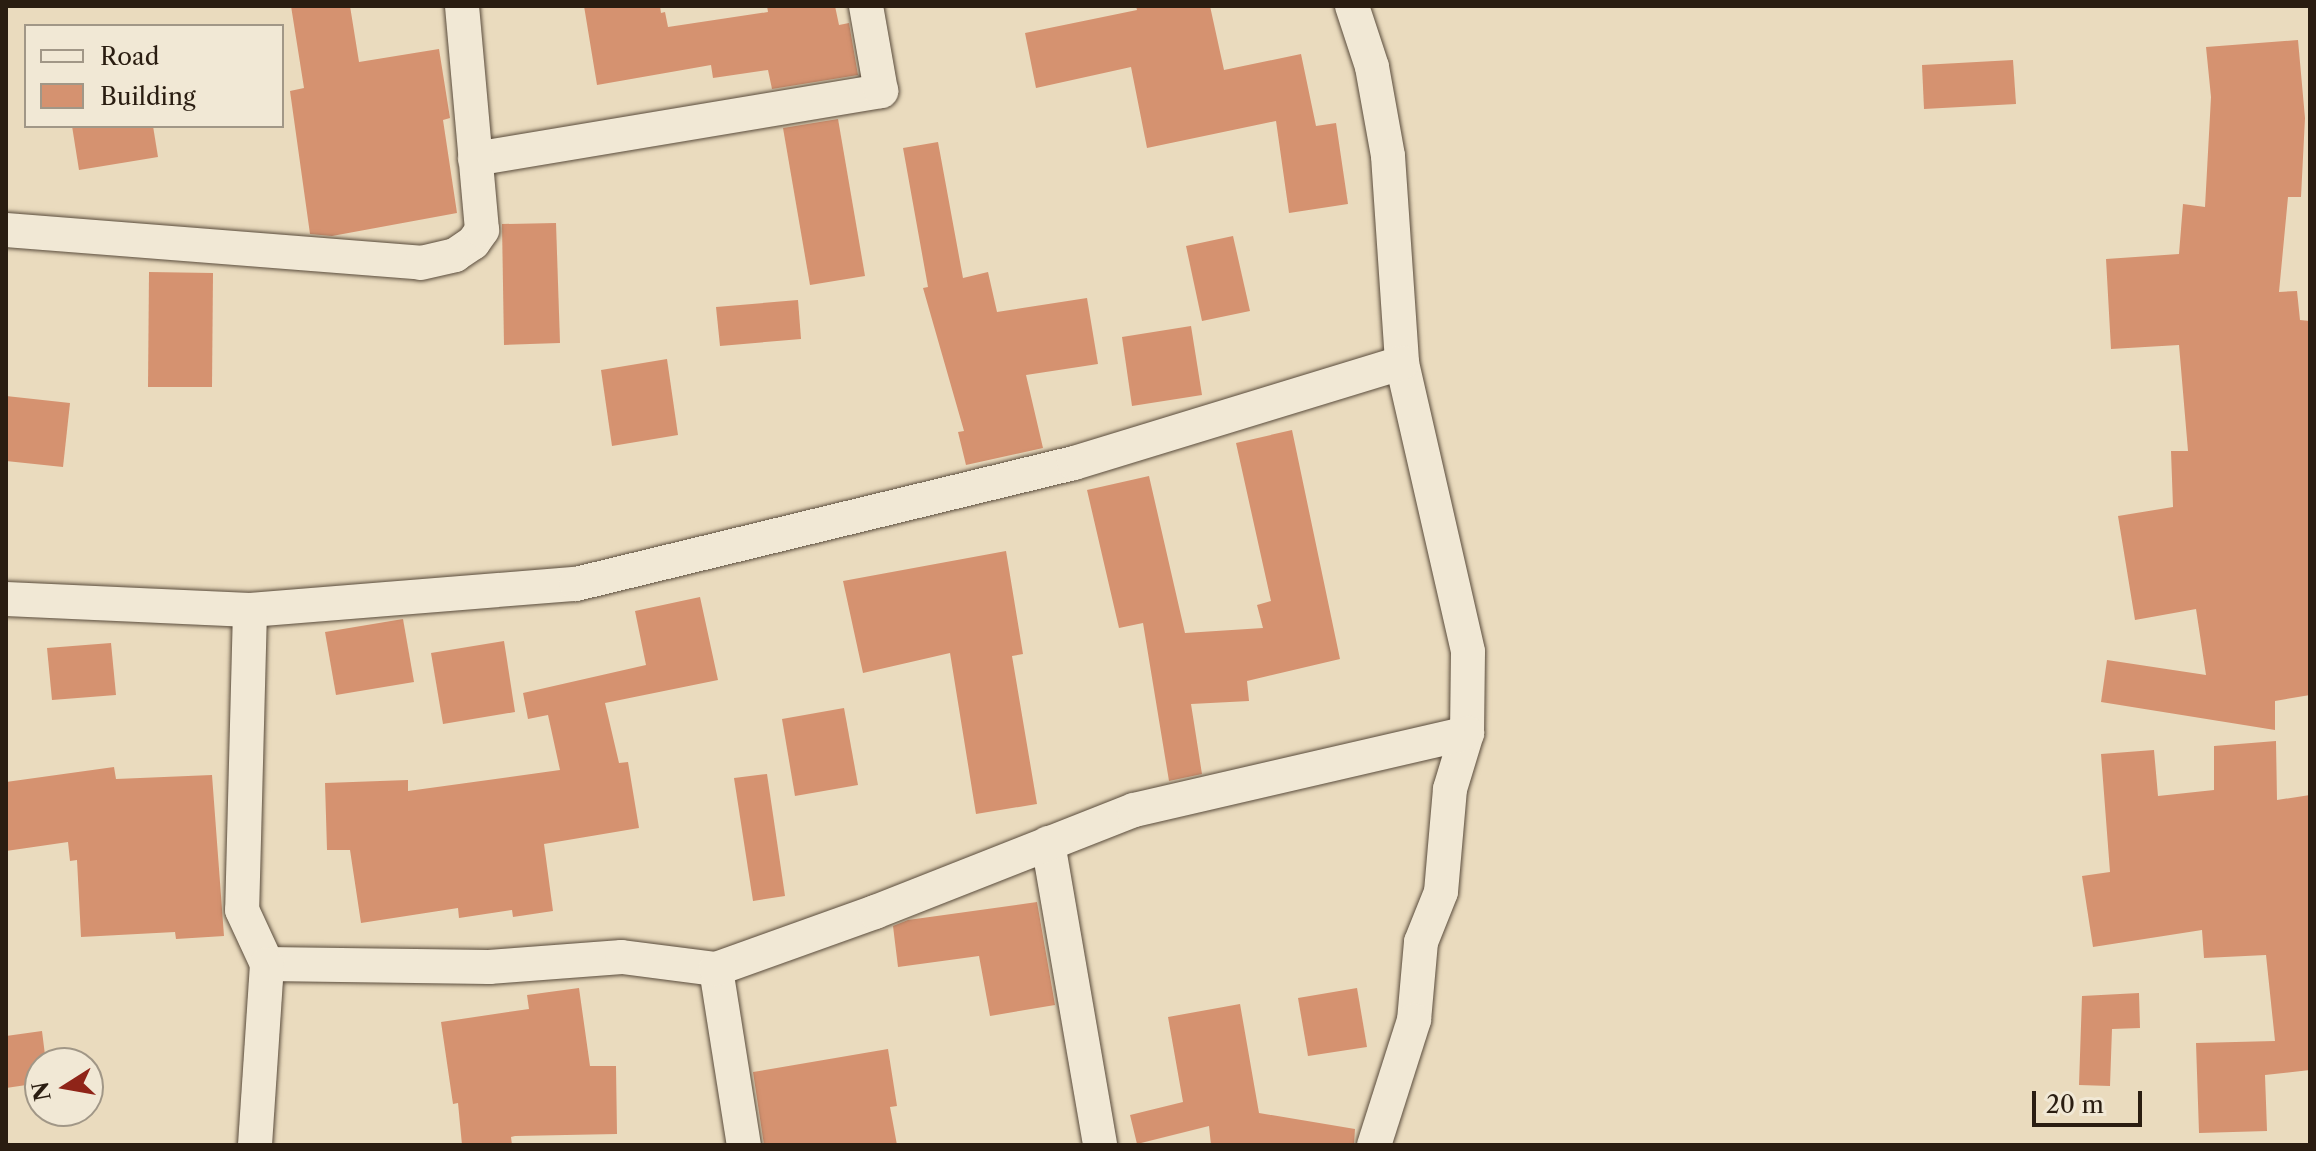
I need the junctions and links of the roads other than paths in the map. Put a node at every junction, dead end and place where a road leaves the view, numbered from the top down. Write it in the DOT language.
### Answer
graph roads {
  1 [pos="462,6"];
  2 [pos="866,6"];
  3 [pos="1352,6"];
  4 [pos="475,159"];
  5 [pos="6,230"];
  6 [pos="1402,363"];
  7 [pos="6,599"];
  8 [pos="250,610"];
  9 [pos="1467,733"];
  10 [pos="1048,843"];
  11 [pos="267,964"];
  12 [pos="716,969"];
  13 [pos="255,1145"];
  14 [pos="744,1145"];
  15 [pos="1100,1145"];
  16 [pos="1374,1145"];
  1 -- 4 [label="street"];
  2 -- 4 [label="street"];
  3 -- 6 [label="street"];
  4 -- 5 [label="street"];
  6 -- 8 [label="street"];
  6 -- 9 [label="street"];
  7 -- 8 [label="street"];
  8 -- 11 [label="street"];
  9 -- 10 [label="street"];
  9 -- 16 [label="street"];
  10 -- 12 [label="street"];
  10 -- 15 [label="street"];
  11 -- 12 [label="street"];
  11 -- 13 [label="street"];
  12 -- 14 [label="street"];
}
